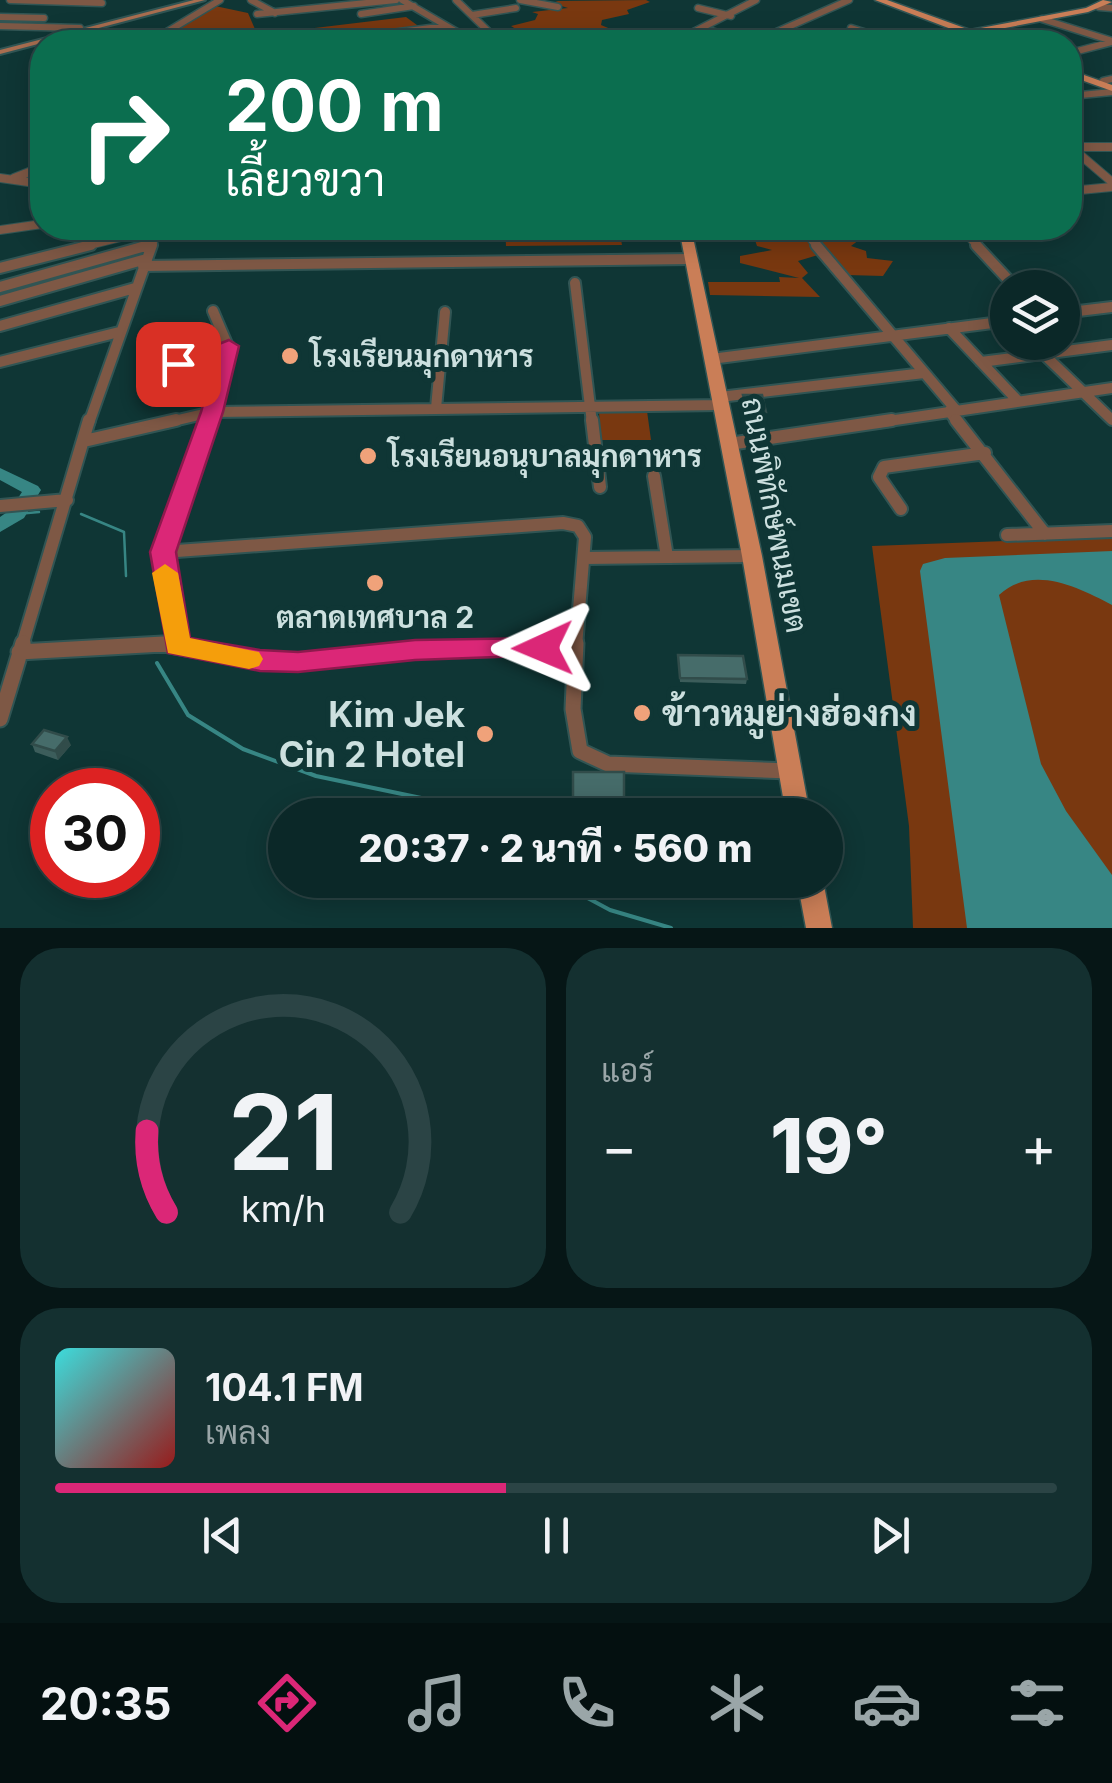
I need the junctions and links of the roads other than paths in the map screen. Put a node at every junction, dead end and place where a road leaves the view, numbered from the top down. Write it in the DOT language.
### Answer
graph roads {
  1 [pos="10,0"];
  2 [pos="190,0"];
  3 [pos="202,0"];
  4 [pos="220,0"];
  5 [pos="251,0"];
  6 [pos="324,0"];
  7 [pos="399,0"];
  8 [pos="456,0"];
  9 [pos="520,0"];
  10 [pos="756,0"];
  11 [pos="849,0"];
  12 [pos="870,0"];
  13 [pos="879,0"];
  14 [pos="1110,0"];
  15 [pos="102,3"];
  16 [pos="1099,3"];
  17 [pos="414,6"];
  18 [pos="558,7"];
  19 [pos="339,8"];
  20 [pos="516,8"];
  21 [pos="698,8"];
  22 [pos="1112,8"];
  23 [pos="312,10"];
  24 [pos="276,12"];
  25 [pos="256,14"];
  26 [pos="361,14"];
  27 [pos="472,15"];
  28 [pos="731,16"];
  29 [pos="0,17"];
  30 [pos="44,18"];
  31 [pos="1042,19"];
  32 [pos="316,23"];
  33 [pos="99,24"];
  34 [pos="0,26"];
  35 [pos="446,26"];
  36 [pos="80,28"];
  37 [pos="851,28"];
  38 [pos="704,29"];
  39 [pos="73,30"];
  40 [pos="77,30"];
  41 [pos="170,30"];
  42 [pos="411,30"];
  43 [pos="453,30"];
  44 [pos="486,30"];
  45 [pos="708,30"];
  46 [pos="780,30"];
  47 [pos="857,30"];
  48 [pos="956,30"];
  49 [pos="957,30"];
  50 [pos="979,30"];
  51 [pos="982,30"];
  52 [pos="1075,30"];
  53 [pos="1082,32"];
  54 [pos="30,42"];
  55 [pos="1112,42"];
  56 [pos="30,43"];
  57 [pos="1082,50"];
  58 [pos="0,51"];
  59 [pos="1082,75"];
  60 [pos="1110,85"];
  61 [pos="1082,93"];
  62 [pos="1082,147"];
  63 [pos="1112,147"];
  64 [pos="1082,158"];
  65 [pos="30,172"];
  66 [pos="0,178"];
  67 [pos="11,179"];
  68 [pos="30,182"];
  69 [pos="1112,184"];
  70 [pos="1082,189"];
  71 [pos="30,226"];
  72 [pos="0,230"];
  73 [pos="110,240"];
  74 [pos="153,240"];
  75 [pos="687,240"];
  76 [pos="812,240"];
  77 [pos="972,240"];
  78 [pos="152,244"];
  79 [pos="691,259"];
  80 [pos="144,263"];
  81 [pos="0,268"];
  82 [pos="1000,270"];
  83 [pos="575,283"];
  84 [pos="0,287"];
  85 [pos="135,288"];
  86 [pos="0,301"];
  87 [pos="1112,307"];
  88 [pos="1080,311"];
  89 [pos="213,312"];
  90 [pos="444,312"];
  91 [pos="990,323"];
  92 [pos="0,326"];
  93 [pos="949,328"];
  94 [pos="119,332"];
  95 [pos="891,335"];
  96 [pos="1112,345"];
  97 [pos="229,346"];
  98 [pos="1080,349"];
  99 [pos="711,359"];
  100 [pos="997,360"];
  101 [pos="1050,360"];
  102 [pos="0,362"];
  103 [pos="981,362"];
  104 [pos="178,364"];
  105 [pos="924,374"];
  106 [pos="1112,388"];
  107 [pos="1085,392"];
  108 [pos="720,401"];
  109 [pos="1018,401"];
  110 [pos="592,406"];
  111 [pos="436,408"];
  112 [pos="952,410"];
  113 [pos="212,412"];
  114 [pos="1112,420"];
  115 [pos="84,441"];
  116 [pos="729,444"];
  117 [pos="985,454"];
  118 [pos="654,476"];
  119 [pos="600,487"];
  120 [pos="60,501"];
  121 [pos="0,506"];
  122 [pos="902,508"];
  123 [pos="1112,531"];
  124 [pos="1045,534"];
  125 [pos="1007,535"];
  126 [pos="163,552"];
  127 [pos="752,556"];
  128 [pos="667,557"];
  129 [pos="585,558"];
  130 [pos="178,646"];
  131 [pos="576,647"];
  132 [pos="20,652"];
  133 [pos="6,680"];
  134 [pos="0,719"];
  135 [pos="790,771"];
  136 [pos="795,798"];
  137 [pos="813,898"];
  138 [pos="819,928"];
  1 -- 15 [label="street"];
  2 -- 33 [label="main road"];
  3 -- 33 [label="main road"];
  4 -- 41 [label="street"];
  5 -- 24 [label="street"];
  6 -- 19 [label="street"];
  7 -- 17 [label="street"];
  7 -- 19 [label="street"];
  8 -- 27 [label="street"];
  9 -- 18 [label="street"];
  10 -- 28 [label="street"];
  11 -- 46 [label="street"];
  12 -- 48 [label="main road"];
  13 -- 49 [label="main road"];
  14 -- 16 [label="main road"];
  16 -- 22 [label="street"];
  16 -- 31 [label="main road"];
  16 -- 50 [label="main road"];
  17 -- 26 [label="street"];
  17 -- 35 [label="street"];
  19 -- 23 [label="street"];
  20 -- 27 [label="street"];
  21 -- 28 [label="street"];
  23 -- 24 [label="street"];
  23 -- 32 [label="street"];
  24 -- 25 [label="street"];
  27 -- 44 [label="street"];
  28 -- 38 [label="street"];
  29 -- 30 [label="street"];
  31 -- 51 [label="main road"];
  31 -- 52 [label="street"];
  33 -- 36 [label="main road"];
  33 -- 40 [label="main road"];
  34 -- 36 [label="street"];
  35 -- 42 [label="street"];
  35 -- 43 [label="street"];
  36 -- 39 [label="main road"];
  37 -- 47 [label="street"];
  38 -- 45 [label="street"];
  53 -- 55 [label="street"];
  54 -- 58 [label="main road"];
  55 -- 57 [label="street"];
  56 -- 58 [label="main road"];
  59 -- 60 [label="main road"];
  60 -- 61 [label="street"];
  62 -- 63 [label="street"];
  64 -- 69 [label="street"];
  65 -- 67 [label="street"];
  66 -- 67 [label="street"];
  67 -- 68 [label="street"];
  69 -- 70 [label="street"];
  71 -- 72 [label="street"];
  73 -- 81 [label="street"];
  74 -- 78 [label="street"];
  75 -- 79 [label="main road, ถนนพิทักษ์พนมเขต"];
  76 -- 95 [label="street"];
  77 -- 82 [label="street"];
  78 -- 80 [label="street"];
  78 -- 84 [label="street"];
  79 -- 80 [label="street"];
  79 -- 99 [label="main road, ถนนพิทักษ์พนมเขต"];
  80 -- 85 [label="street"];
  80 -- 86 [label="street"];
  83 -- 110 [label="street"];
  85 -- 92 [label="street"];
  85 -- 94 [label="street"];
  87 -- 88 [label="street"];
  89 -- 97 [label="street"];
  90 -- 111 [label="street"];
  91 -- 93 [label="street"];
  93 -- 95 [label="street"];
  93 -- 103 [label="street"];
  94 -- 102 [label="street"];
  94 -- 115 [label="street"];
  95 -- 99 [label="street"];
  95 -- 105 [label="street"];
  96 -- 98 [label="street"];
  97 -- 104 [label="street"];
  97 -- 113 [label="street"];
  99 -- 108 [label="main road, ถนนพิทักษ์พนมเขต"];
  100 -- 103 [label="street"];
  101 -- 107 [label="street"];
  103 -- 109 [label="street"];
  105 -- 108 [label="street"];
  105 -- 112 [label="street"];
  106 -- 107 [label="street"];
  107 -- 109 [label="street"];
  107 -- 114 [label="street"];
  108 -- 110 [label="street"];
  108 -- 116 [label="main road, ถนนพิทักษ์พนมเขต"];
  109 -- 112 [label="street"];
  110 -- 111 [label="street"];
  110 -- 119 [label="street"];
  111 -- 113 [label="street"];
  112 -- 116 [label="street"];
  112 -- 117 [label="street"];
  113 -- 115 [label="street"];
  113 -- 126 [label="street"];
  115 -- 120 [label="street"];
  116 -- 127 [label="main road, ถนนพิทักษ์พนมเขต"];
  117 -- 122 [label="street"];
  117 -- 124 [label="street"];
  118 -- 128 [label="street"];
  120 -- 121 [label="street"];
  120 -- 132 [label="street"];
  123 -- 124 [label="street"];
  124 -- 125 [label="street"];
  126 -- 129 [label="street"];
  126 -- 130 [label="street"];
  127 -- 128 [label="street"];
  127 -- 135 [label="main road, ถนนพิทักษ์พนมเขต"];
  128 -- 129 [label="street"];
  129 -- 131 [label="street"];
  130 -- 131 [label="street"];
  130 -- 132 [label="street"];
  131 -- 135 [label="street"];
  132 -- 133 [label="street"];
  133 -- 134 [label="street"];
  135 -- 136 [label="main road, ถนนพิทักษ์พนมเขต"];
  137 -- 138 [label="main road"];
}
